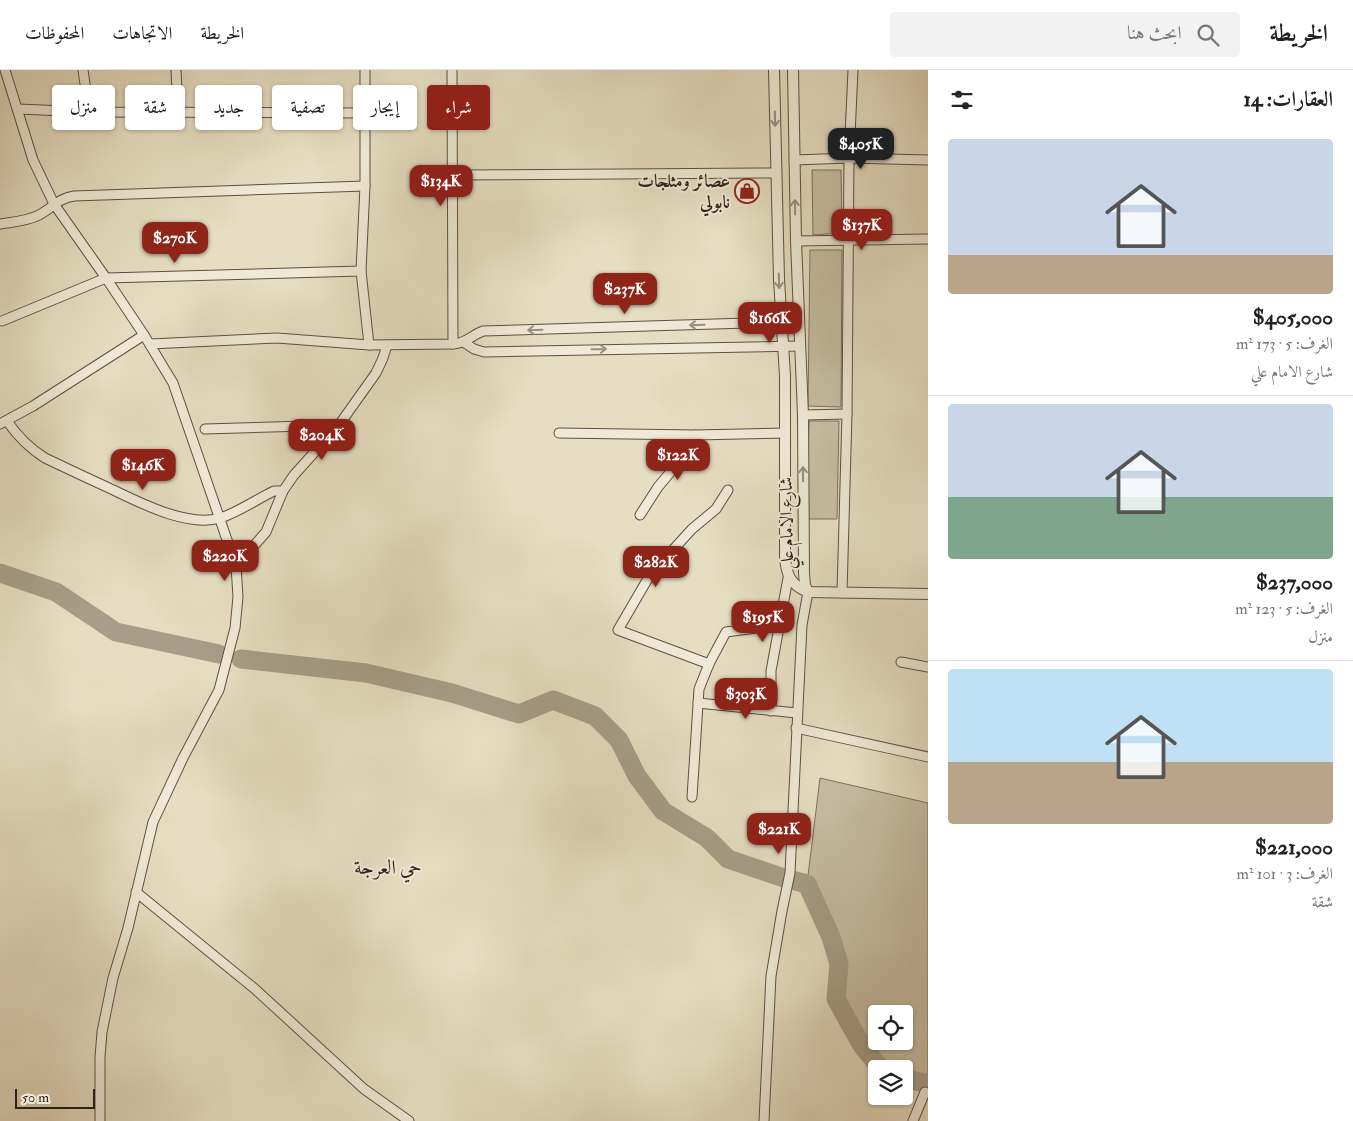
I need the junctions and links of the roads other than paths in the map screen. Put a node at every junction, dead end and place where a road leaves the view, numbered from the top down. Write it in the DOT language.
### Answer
graph roads {
  1 [pos="5,70"];
  2 [pos="83,70"];
  3 [pos="176,70"];
  4 [pos="366,70"];
  5 [pos="452,70"];
  6 [pos="774,70"];
  7 [pos="793,70"];
  8 [pos="853,70"];
  9 [pos="85,85"];
  10 [pos="177,85"];
  11 [pos="366,85"];
  12 [pos="18,109"];
  13 [pos="52,110"];
  14 [pos="185,112"];
  15 [pos="353,113"];
  16 [pos="365,130"];
  17 [pos="849,158"];
  18 [pos="794,160"];
  19 [pos="928,160"];
  20 [pos="776,173"];
  21 [pos="452,175"];
  22 [pos="365,186"];
  23 [pos="54,204"];
  24 [pos="0,224"];
  25 [pos="848,239"];
  26 [pos="928,239"];
  27 [pos="796,241"];
  28 [pos="361,271"];
  29 [pos="106,278"];
  30 [pos="2,321"];
  31 [pos="780,322"];
  32 [pos="799,323"];
  33 [pos="144,335"];
  34 [pos="465,343"];
  35 [pos="150,344"];
  36 [pos="453,344"];
  37 [pos="369,345"];
  38 [pos="387,345"];
  39 [pos="782,345"];
  40 [pos="800,346"];
  41 [pos="847,414"];
  42 [pos="803,415"];
  43 [pos="3,422"];
  44 [pos="339,425"];
  45 [pos="205,429"];
  46 [pos="559,433"];
  47 [pos="786,433"];
  48 [pos="694,435"];
  49 [pos="728,490"];
  50 [pos="283,491"];
  51 [pos="640,515"];
  52 [pos="219,518"];
  53 [pos="236,566"];
  54 [pos="788,578"];
  55 [pos="808,592"];
  56 [pos="842,593"];
  57 [pos="928,594"];
  58 [pos="779,625"];
  59 [pos="901,662"];
  60 [pos="709,664"];
  61 [pos="928,667"];
  62 [pos="698,703"];
  63 [pos="771,711"];
  64 [pos="797,713"];
  65 [pos="796,728"];
  66 [pos="928,757"];
  67 [pos="692,797"];
  68 [pos="136,892"];
  69 [pos="925,1092"];
  70 [pos="100,1121"];
  71 [pos="409,1121"];
  72 [pos="764,1121"];
  73 [pos="913,1121"];
  1 -- 12 [label="street"];
  2 -- 9 [label="street"];
  3 -- 10 [label="street"];
  4 -- 11 [label="street"];
  5 -- 21 [label="street"];
  6 -- 20 [label="street, شارع الامام علي, one-way"];
  7 -- 18 [label="street, شارع الامام علي"];
  8 -- 17 [label="street"];
  12 -- 13 [label="street"];
  12 -- 23 [label="street"];
  14 -- 15 [label="street"];
  16 -- 22 [label="street"];
  17 -- 18 [label="street"];
  17 -- 19 [label="street"];
  17 -- 25 [label="street"];
  27 -- 18 [label="street, شارع الامام علي, one-way"];
  20 -- 21 [label="street"];
  20 -- 31 [label="street, شارع الامام علي, one-way"];
  21 -- 36 [label="street"];
  22 -- 23 [label="street"];
  22 -- 28 [label="street"];
  23 -- 24 [label="street"];
  23 -- 29 [label="street"];
  25 -- 26 [label="street"];
  25 -- 27 [label="street"];
  25 -- 41 [label="street"];
  27 -- 32 [label="street, شارع الامام علي"];
  28 -- 29 [label="street"];
  28 -- 37 [label="street"];
  29 -- 30 [label="street"];
  29 -- 33 [label="street"];
  31 -- 32 [label="street"];
  31 -- 34 [label="street, one-way"];
  31 -- 39 [label="street, شارع الامام علي"];
  32 -- 40 [label="street, شارع الامام علي"];
  33 -- 35 [label="street"];
  33 -- 43 [label="street"];
  34 -- 36 [label="street"];
  34 -- 39 [label="street, one-way"];
  35 -- 37 [label="street"];
  35 -- 52 [label="street"];
  36 -- 38 [label="street"];
  37 -- 38 [label="street"];
  38 -- 44 [label="street"];
  39 -- 40 [label="street"];
  39 -- 47 [label="street, شارع الامام علي"];
  40 -- 42 [label="street, شارع الامام علي"];
  41 -- 42 [label="street"];
  41 -- 56 [label="street"];
  55 -- 42 [label="street, شارع الامام علي, one-way"];
  43 -- 52 [label="street"];
  44 -- 45 [label="street"];
  44 -- 50 [label="street"];
  46 -- 48 [label="street"];
  47 -- 48 [label="street"];
  47 -- 54 [label="street, شارع الامام علي"];
  48 -- 51 [label="street"];
  49 -- 60 [label="street"];
  50 -- 52 [label="street"];
  50 -- 53 [label="street"];
  52 -- 53 [label="street"];
  53 -- 68 [label="street"];
  54 -- 55 [label="street, شارع الامام علي"];
  54 -- 58 [label="street"];
  55 -- 56 [label="street"];
  55 -- 64 [label="street"];
  56 -- 57 [label="street"];
  58 -- 60 [label="street"];
  58 -- 63 [label="street"];
  59 -- 61 [label="street"];
  60 -- 62 [label="street"];
  62 -- 63 [label="street"];
  62 -- 67 [label="street"];
  63 -- 64 [label="street"];
  64 -- 65 [label="street"];
  65 -- 66 [label="street"];
  65 -- 72 [label="street"];
  68 -- 70 [label="street"];
  68 -- 71 [label="street"];
  69 -- 73 [label="street"];
}
